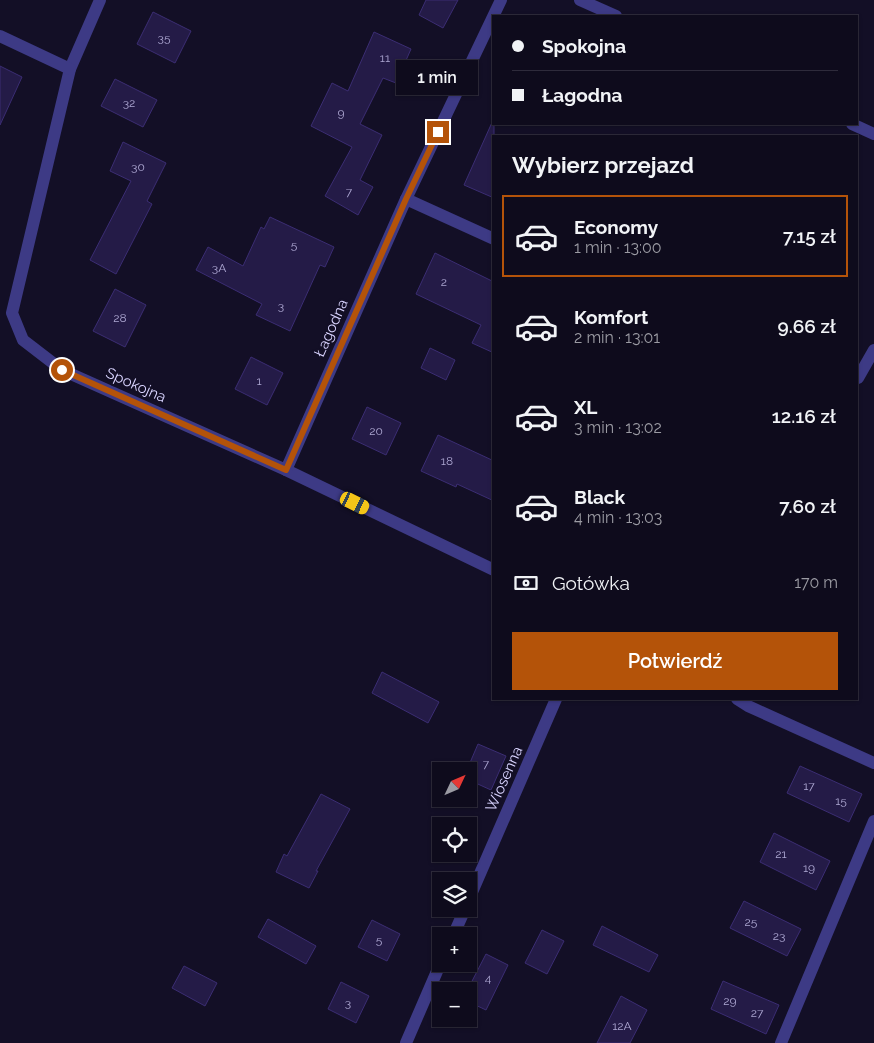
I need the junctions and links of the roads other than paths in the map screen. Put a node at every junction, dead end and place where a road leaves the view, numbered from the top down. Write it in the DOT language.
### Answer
graph roads {
  1 [pos="100,0"];
  2 [pos="501,0"];
  3 [pos="580,0"];
  4 [pos="494,15"];
  5 [pos="614,15"];
  6 [pos="492,19"];
  7 [pos="0,36"];
  8 [pos="70,68"];
  9 [pos="854,125"];
  10 [pos="874,134"];
  11 [pos="406,199"];
  12 [pos="492,238"];
  13 [pos="874,350"];
  14 [pos="858,378"];
  15 [pos="286,470"];
  16 [pos="492,569"];
  17 [pos="556,700"];
  18 [pos="739,700"];
  19 [pos="874,763"];
  20 [pos="874,821"];
  21 [pos="477,881"];
  22 [pos="437,972"];
  23 [pos="406,1043"];
  24 [pos="782,1043"];
  1 -- 8 [label="street, Spokojna"];
  2 -- 4 [label="street, Łagodna"];
  3 -- 5 [label="street"];
  6 -- 11 [label="street, Łagodna"];
  7 -- 8 [label="street"];
  8 -- 15 [label="street, Spokojna"];
  9 -- 10 [label="street"];
  11 -- 12 [label="street"];
  11 -- 15 [label="street, Łagodna"];
  13 -- 14 [label="street"];
  15 -- 16 [label="street, Spokojna"];
  17 -- 21 [label="street, Wiosenna"];
  18 -- 19 [label="street"];
  20 -- 24 [label="street"];
  22 -- 23 [label="street"];
}
